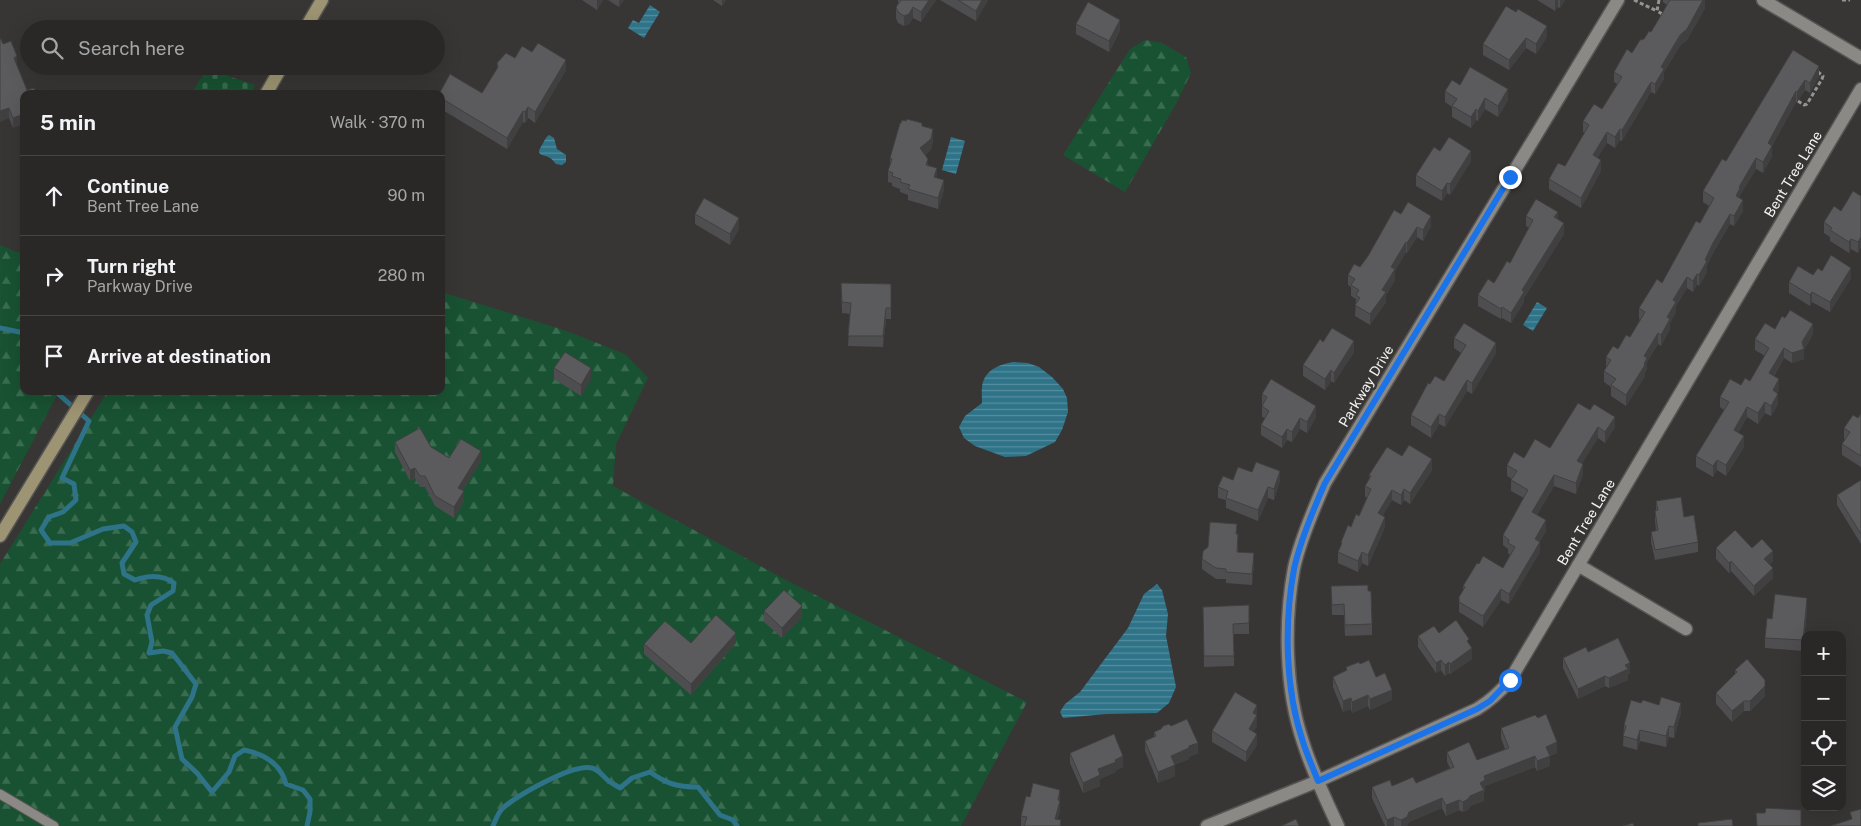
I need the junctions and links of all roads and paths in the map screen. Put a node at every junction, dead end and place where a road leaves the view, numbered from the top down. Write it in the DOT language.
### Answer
graph roads {
  1 [pos="322,0"];
  2 [pos="1618,0"];
  3 [pos="1634,0"];
  4 [pos="1659,0"];
  5 [pos="1763,0"];
  6 [pos="1842,0"];
  7 [pos="1850,0"];
  8 [pos="1657,11"];
  9 [pos="1667,15"];
  10 [pos="310,20"];
  11 [pos="1861,58"];
  12 [pos="1812,68"];
  13 [pos="277,75"];
  14 [pos="1861,89"];
  15 [pos="268,90"];
  16 [pos="1798,101"];
  17 [pos="85,396"];
  18 [pos="0,536"];
  19 [pos="1578,565"];
  20 [pos="1686,630"];
  21 [pos="1318,781"];
  22 [pos="0,794"];
  23 [pos="54,826"];
  24 [pos="1207,826"];
  25 [pos="1338,826"];
  1 -- 10 [label="main road"];
  2 -- 21 [label="street, Parkway Drive"];
  3 -- 8 [label="path"];
  4 -- 8 [label="path"];
  5 -- 11 [label="street"];
  6 -- 7 [label="path"];
  8 -- 9 [label="path"];
  12 -- 16 [label="path"];
  13 -- 15 [label="main road"];
  14 -- 19 [label="street, Bent Tree Lane"];
  17 -- 18 [label="main road"];
  19 -- 20 [label="street"];
  19 -- 21 [label="street, Bent Tree Lane"];
  21 -- 24 [label="street, Bent Tree Lane"];
  21 -- 25 [label="street, Parkway Drive"];
  22 -- 23 [label="lane"];
}
